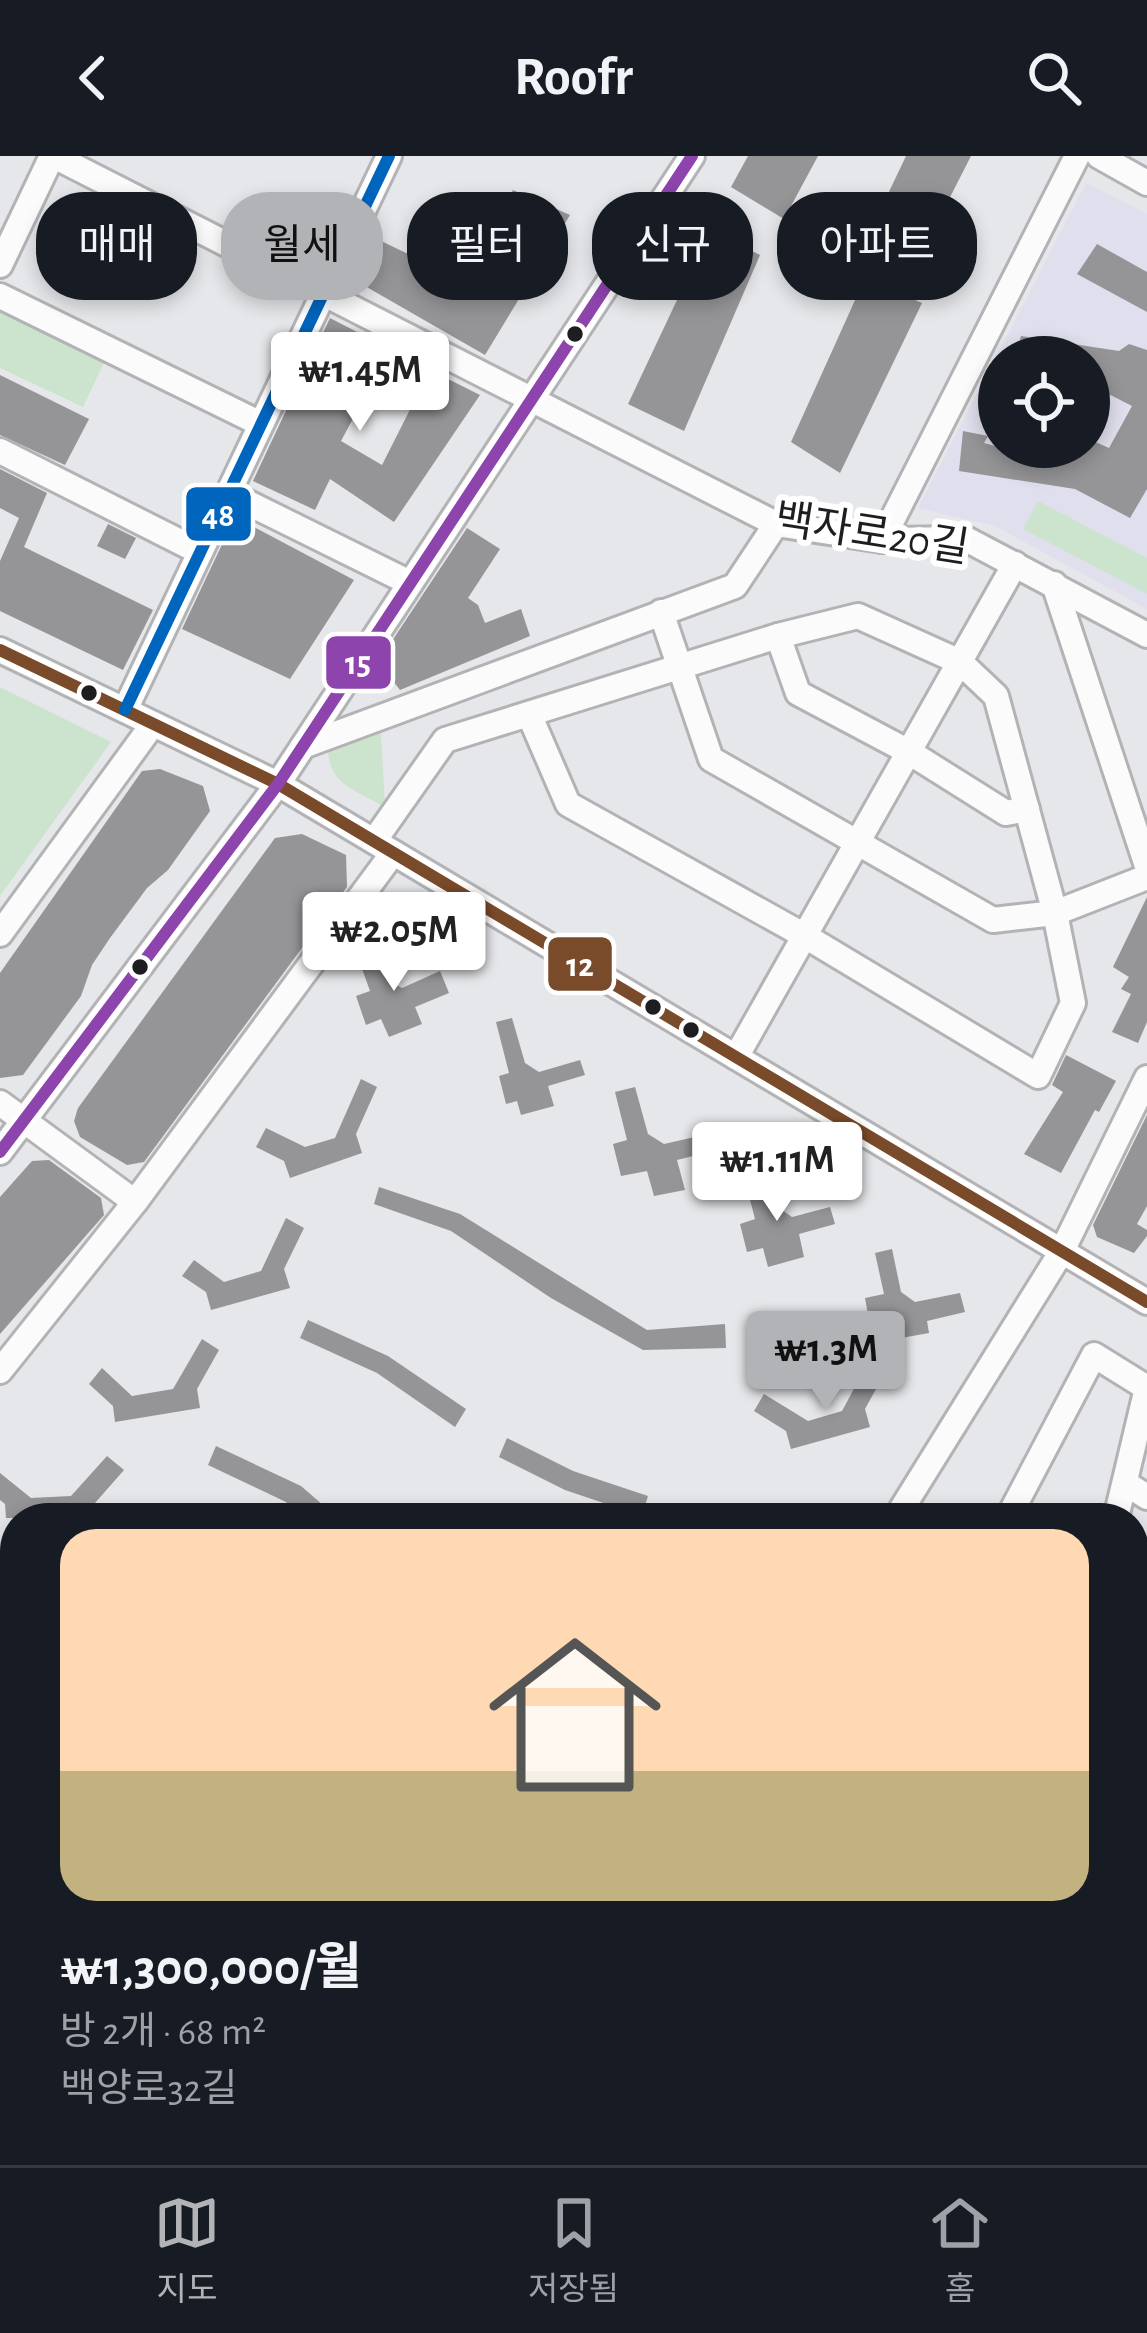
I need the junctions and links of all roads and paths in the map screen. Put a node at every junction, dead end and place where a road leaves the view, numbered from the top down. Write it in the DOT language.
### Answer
graph roads {
  1 [pos="53,156"];
  2 [pos="388,156"];
  3 [pos="692,156"];
  4 [pos="1077,156"];
  5 [pos="1099,156"];
  6 [pos="1147,183"];
  7 [pos="371,192"];
  8 [pos="221,241"];
  9 [pos="0,265"];
  10 [pos="0,296"];
  11 [pos="320,300"];
  12 [pos="337,300"];
  13 [pos="532,398"];
  14 [pos="261,424"];
  15 [pos="0,451"];
  16 [pos="228,493"];
  17 [pos="776,524"];
  18 [pos="882,540"];
  19 [pos="200,552"];
  20 [pos="1015,564"];
  21 [pos="410,584"];
  22 [pos="1054,584"];
  23 [pos="661,612"];
  24 [pos="1147,635"];
  25 [pos="778,636"];
  26 [pos="0,650"];
  27 [pos="960,662"];
  28 [pos="679,667"];
  29 [pos="125,710"];
  30 [pos="529,714"];
  31 [pos="153,724"];
  32 [pos="303,746"];
  33 [pos="909,752"];
  34 [pos="278,784"];
  35 [pos="1027,809"];
  36 [pos="858,842"];
  37 [pos="384,847"];
  38 [pos="1147,866"];
  39 [pos="1147,877"];
  40 [pos="1055,913"];
  41 [pos="0,934"];
  42 [pos="805,936"];
  43 [pos="736,1057"];
  44 [pos="1147,1078"];
  45 [pos="0,1103"];
  46 [pos="24,1120"];
  47 [pos="0,1152"];
  48 [pos="135,1202"];
  49 [pos="1061,1251"];
  50 [pos="1147,1302"];
  51 [pos="0,1371"];
  52 [pos="1125,1483"];
  53 [pos="1147,1497"];
  54 [pos="911,1503"];
  55 [pos="1016,1503"];
  56 [pos="1120,1503"];
  1 -- 8 [label="street, 백자로20길"];
  1 -- 9 [label="street"];
  2 -- 7 [label="street"];
  3 -- 13 [label="street"];
  4 -- 18 [label="street"];
  5 -- 6 [label="street"];
  10 -- 14 [label="street"];
  11 -- 14 [label="street"];
  12 -- 13 [label="street, 백자로20길"];
  13 -- 17 [label="street, 백자로20길"];
  13 -- 21 [label="street"];
  14 -- 16 [label="street"];
  15 -- 19 [label="street"];
  16 -- 19 [label="street"];
  16 -- 21 [label="street"];
  17 -- 18 [label="street, 백자로20길"];
  17 -- 23 [label="street"];
  18 -- 20 [label="street, 백자로20길"];
  19 -- 29 [label="street"];
  20 -- 22 [label="street, 백자로20길"];
  20 -- 27 [label="street"];
  21 -- 32 [label="street"];
  22 -- 24 [label="street, 백자로20길"];
  22 -- 38 [label="street"];
  23 -- 28 [label="street"];
  23 -- 32 [label="street"];
  25 -- 27 [label="street"];
  25 -- 28 [label="street"];
  25 -- 33 [label="street"];
  26 -- 29 [label="street"];
  27 -- 33 [label="street"];
  27 -- 35 [label="street"];
  28 -- 30 [label="street"];
  28 -- 36 [label="street"];
  29 -- 31 [label="street"];
  30 -- 37 [label="street"];
  30 -- 42 [label="street"];
  31 -- 34 [label="street"];
  31 -- 41 [label="street"];
  32 -- 34 [label="street"];
  33 -- 35 [label="street"];
  33 -- 36 [label="street"];
  34 -- 37 [label="street"];
  34 -- 46 [label="street"];
  35 -- 40 [label="street"];
  36 -- 40 [label="street"];
  36 -- 42 [label="street"];
  37 -- 43 [label="street"];
  37 -- 48 [label="street"];
  39 -- 40 [label="street"];
  40 -- 42 [label="street"];
  42 -- 43 [label="street"];
  43 -- 49 [label="street"];
  44 -- 49 [label="street"];
  45 -- 46 [label="street"];
  46 -- 47 [label="street"];
  46 -- 48 [label="street"];
  48 -- 51 [label="street"];
  49 -- 50 [label="street"];
  49 -- 54 [label="street"];
  52 -- 53 [label="street"];
  52 -- 55 [label="street"];
  52 -- 56 [label="street"];
}
